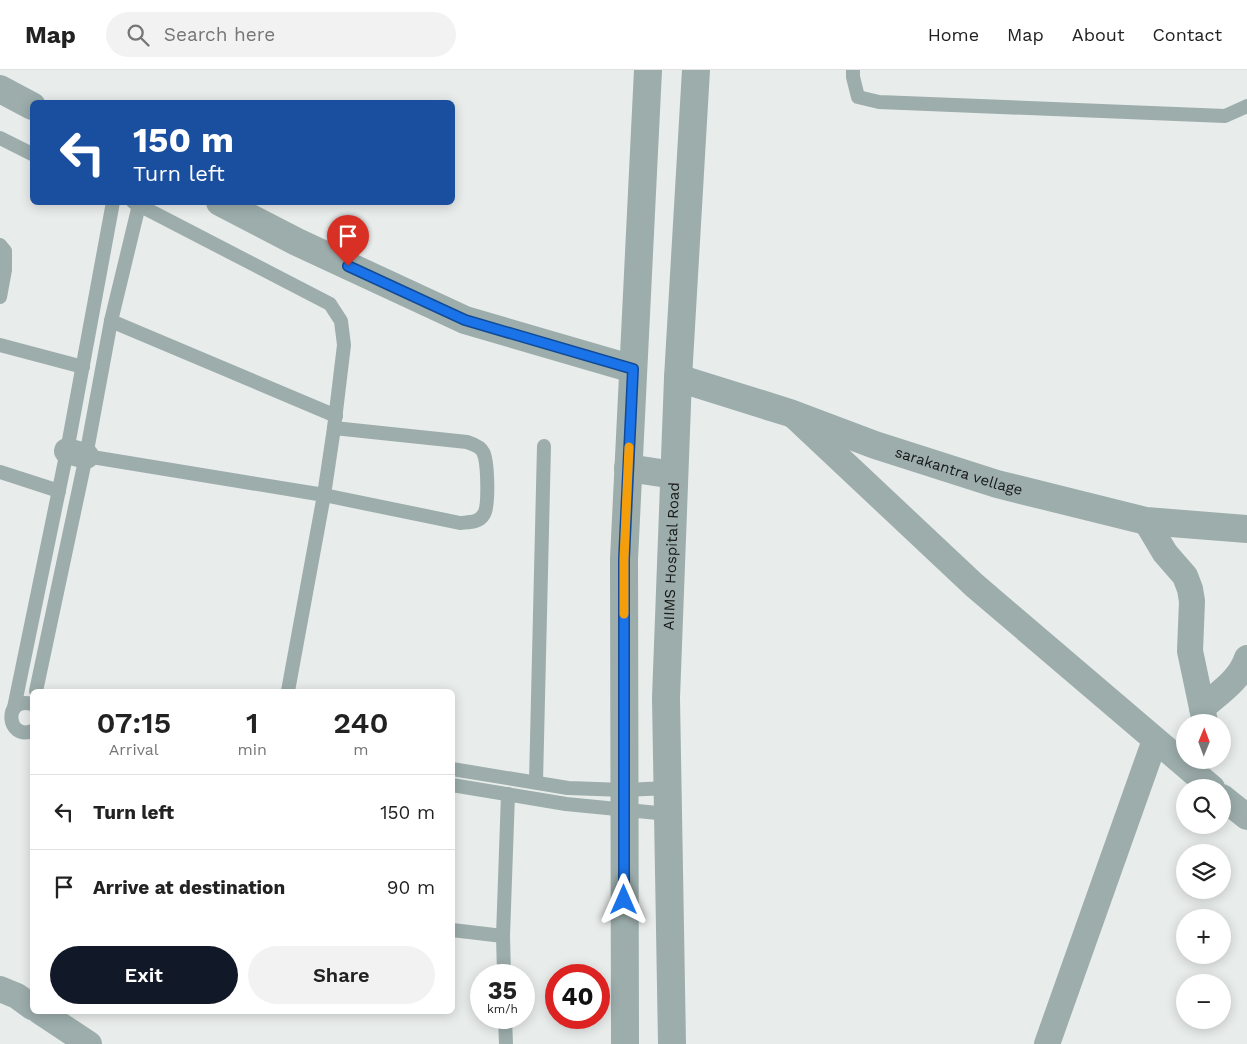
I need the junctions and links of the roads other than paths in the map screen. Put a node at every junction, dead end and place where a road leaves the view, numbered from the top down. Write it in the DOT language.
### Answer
graph roads {
  1 [pos="648,70"];
  2 [pos="696,70"];
  3 [pos="853,70"];
  4 [pos="0,89"];
  5 [pos="30,105"];
  6 [pos="1247,106"];
  7 [pos="0,138"];
  8 [pos="30,153"];
  9 [pos="112,205"];
  10 [pos="136,205"];
  11 [pos="138,205"];
  12 [pos="226,205"];
  13 [pos="0,245"];
  14 [pos="0,297"];
  15 [pos="112,321"];
  16 [pos="0,345"];
  17 [pos="83,367"];
  18 [pos="633,369"];
  19 [pos="678,378"];
  20 [pos="790,413"];
  21 [pos="335,422"];
  22 [pos="544,446"];
  23 [pos="77,453"];
  24 [pos="628,468"];
  25 [pos="0,472"];
  26 [pos="674,475"];
  27 [pos="59,491"];
  28 [pos="324,495"];
  29 [pos="1146,521"];
  30 [pos="1247,529"];
  31 [pos="1247,658"];
  32 [pos="36,689"];
  33 [pos="288,689"];
  34 [pos="30,703"];
  35 [pos="1203,714"];
  36 [pos="1204,714"];
  37 [pos="8,716"];
  38 [pos="30,731"];
  39 [pos="1155,740"];
  40 [pos="455,769"];
  41 [pos="1202,779"];
  42 [pos="536,782"];
  43 [pos="455,785"];
  44 [pos="508,794"];
  45 [pos="624,800"];
  46 [pos="668,801"];
  47 [pos="1231,804"];
  48 [pos="1247,817"];
  49 [pos="455,930"];
  50 [pos="503,936"];
  51 [pos="504,964"];
  52 [pos="0,989"];
  53 [pos="30,1006"];
  54 [pos="44,1014"];
  55 [pos="505,1029"];
  56 [pos="89,1044"];
  57 [pos="506,1044"];
  58 [pos="625,1044"];
  59 [pos="672,1044"];
  60 [pos="1047,1044"];
  1 -- 18 [label="street"];
  2 -- 19 [label="street, AIIMS Hospital Road"];
  3 -- 6 [label="lane"];
  4 -- 5 [label="street"];
  7 -- 8 [label="lane"];
  9 -- 17 [label="lane"];
  10 -- 15 [label="lane"];
  11 -- 21 [label="lane"];
  12 -- 18 [label="street"];
  13 -- 14 [label="lane"];
  15 -- 21 [label="lane"];
  15 -- 23 [label="lane"];
  16 -- 17 [label="lane"];
  17 -- 23 [label="lane"];
  18 -- 24 [label="street"];
  19 -- 20 [label="street, sarakantra vellage"];
  19 -- 26 [label="street, AIIMS Hospital Road"];
  20 -- 29 [label="street, sarakantra vellage"];
  20 -- 39 [label="street"];
  21 -- 28 [label="lane"];
  21 -- 28 [label="lane"];
  22 -- 42 [label="lane"];
  23 -- 27 [label="lane"];
  23 -- 28 [label="lane"];
  23 -- 32 [label="lane"];
  24 -- 26 [label="street"];
  24 -- 45 [label="street"];
  25 -- 27 [label="lane"];
  26 -- 46 [label="street, AIIMS Hospital Road"];
  27 -- 37 [label="lane"];
  28 -- 33 [label="lane"];
  29 -- 30 [label="street, sarakantra vellage"];
  29 -- 35 [label="street"];
  31 -- 36 [label="street"];
  34 -- 37 [label="lane"];
  37 -- 38 [label="lane"];
  39 -- 41 [label="street"];
  39 -- 60 [label="street"];
  40 -- 42 [label="lane"];
  42 -- 45 [label="lane"];
  43 -- 44 [label="lane"];
  44 -- 45 [label="lane"];
  44 -- 50 [label="lane"];
  45 -- 46 [label="lane"];
  45 -- 46 [label="lane"];
  45 -- 58 [label="street"];
  46 -- 59 [label="street, AIIMS Hospital Road"];
  47 -- 48 [label="street"];
  49 -- 50 [label="lane"];
  50 -- 51 [label="lane"];
  52 -- 53 [label="street"];
  54 -- 56 [label="street"];
  55 -- 57 [label="lane"];
}
